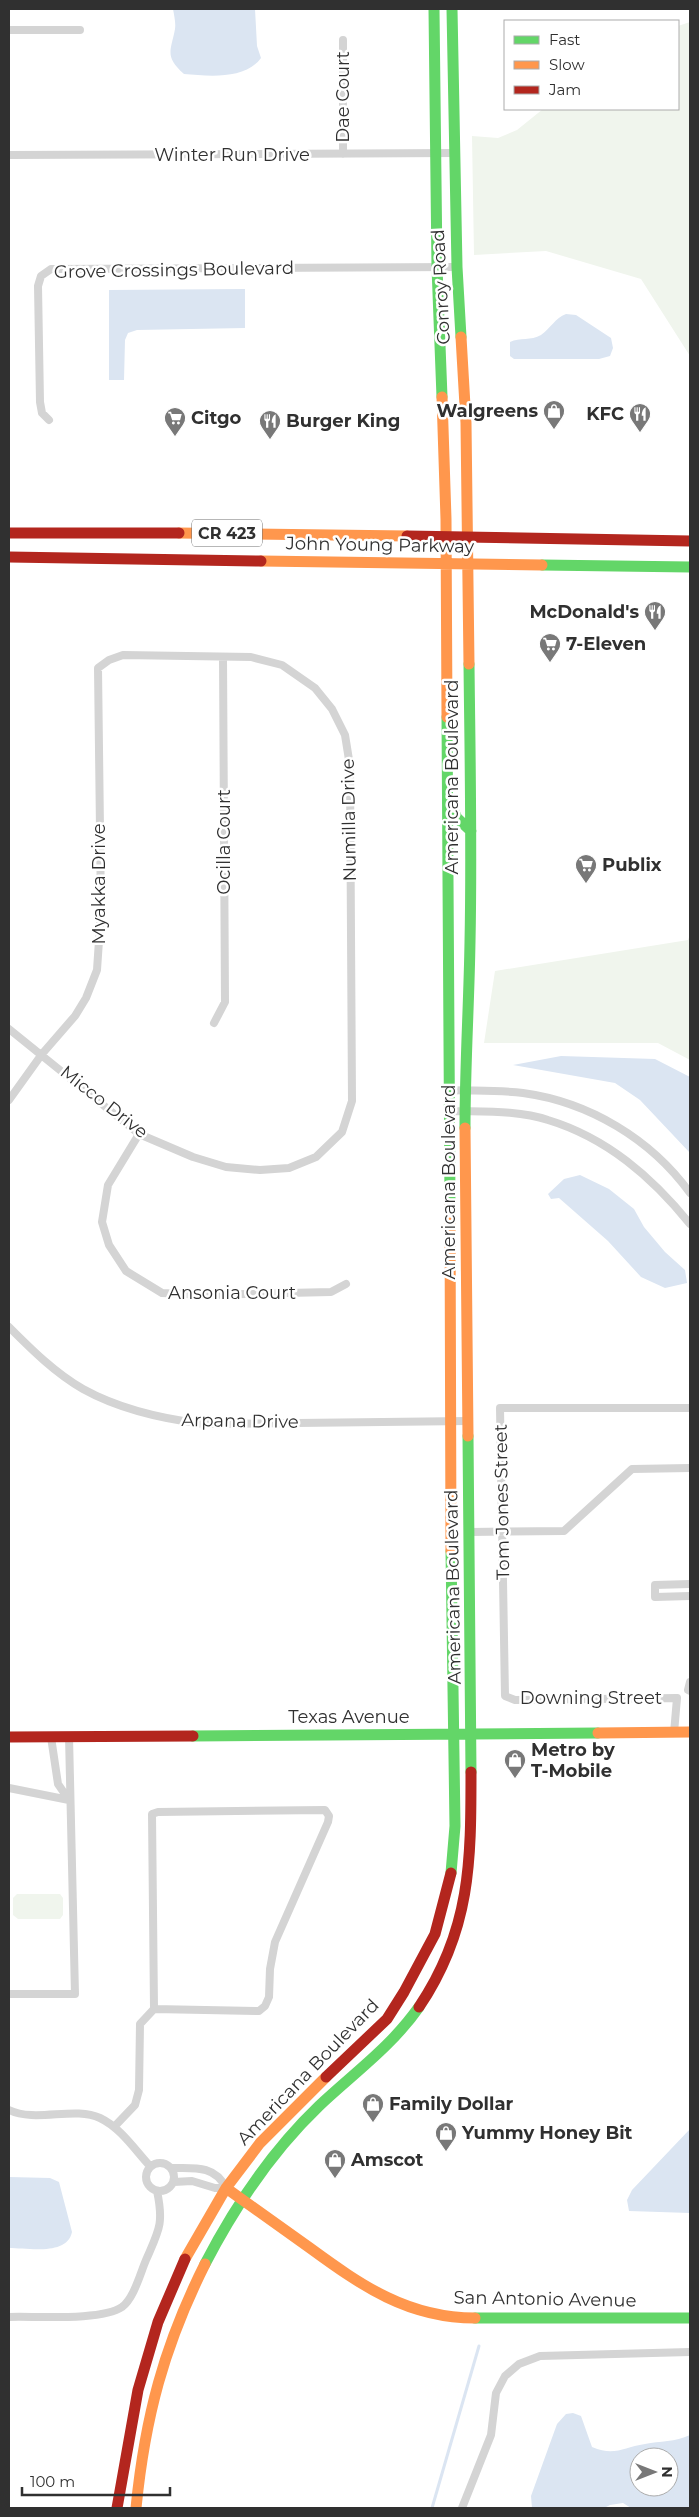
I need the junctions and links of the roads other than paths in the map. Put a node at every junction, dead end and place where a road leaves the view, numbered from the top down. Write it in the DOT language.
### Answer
graph roads {
  1 [pos="434,9"];
  2 [pos="452,9"];
  3 [pos="9,30"];
  4 [pos="80,30"];
  5 [pos="344,40"];
  6 [pos="454,153"];
  7 [pos="343,154"];
  8 [pos="435,154"];
  9 [pos="9,156"];
  10 [pos="437,267"];
  11 [pos="457,267"];
  12 [pos="49,420"];
  13 [pos="9,533"];
  14 [pos="446,537"];
  15 [pos="468,537"];
  16 [pos="690,541"];
  17 [pos="9,557"];
  18 [pos="446,564"];
  19 [pos="468,564"];
  20 [pos="690,567"];
  21 [pos="123,655"];
  22 [pos="223,657"];
  23 [pos="448,797"];
  24 [pos="471,831"];
  25 [pos="449,943"];
  26 [pos="470,943"];
  27 [pos="214,1023"];
  28 [pos="9,1029"];
  29 [pos="42,1054"];
  30 [pos="450,1090"];
  31 [pos="466,1090"];
  32 [pos="9,1100"];
  33 [pos="352,1101"];
  34 [pos="450,1111"];
  35 [pos="466,1112"];
  36 [pos="139,1134"];
  37 [pos="690,1193"];
  38 [pos="690,1224"];
  39 [pos="346,1284"];
  40 [pos="9,1327"];
  41 [pos="690,1408"];
  42 [pos="449,1421"];
  43 [pos="468,1421"];
  44 [pos="690,1468"];
  45 [pos="469,1532"];
  46 [pos="502,1532"];
  47 [pos="690,1584"];
  48 [pos="690,1596"];
  49 [pos="505,1696"];
  50 [pos="690,1732"];
  51 [pos="674,1733"];
  52 [pos="453,1735"];
  53 [pos="472,1735"];
  54 [pos="51,1736"];
  55 [pos="69,1736"];
  56 [pos="9,1737"];
  57 [pos="9,1788"];
  58 [pos="69,1800"];
  59 [pos="404,1992"];
  60 [pos="9,1994"];
  61 [pos="420,2003"];
  62 [pos="154,2009"];
  63 [pos="9,2110"];
  64 [pos="114,2127"];
  65 [pos="150,2166"];
  66 [pos="172,2168"];
  67 [pos="174,2182"];
  68 [pos="226,2188"];
  69 [pos="157,2191"];
  70 [pos="242,2200"];
  71 [pos="9,2317"];
  72 [pos="690,2318"];
  73 [pos="690,2352"];
  74 [pos="117,2508"];
  75 [pos="136,2508"];
  76 [pos="462,2508"];
  1 -- 8 [label="main road, Conroy Road"];
  2 -- 6 [label="main road, Conroy Road"];
  3 -- 4 [label="street"];
  5 -- 7 [label="street, Dae Court"];
  6 -- 8 [label="street, Winter Run Drive"];
  6 -- 11 [label="main road, Conroy Road"];
  7 -- 8 [label="street, Winter Run Drive"];
  7 -- 9 [label="street, Winter Run Drive"];
  8 -- 10 [label="main road, Conroy Road"];
  10 -- 11 [label="street, Grove Crossings Boulevard"];
  10 -- 12 [label="street, Grove Crossings Boulevard"];
  10 -- 14 [label="main road, Conroy Road"];
  11 -- 15 [label="main road, Conroy Road"];
  13 -- 14 [label="main road, John Young Parkway / CR 423"];
  14 -- 15 [label="main road, John Young Parkway / CR 423"];
  14 -- 18 [label="main road, Conroy Road"];
  15 -- 16 [label="main road, John Young Parkway / CR 423"];
  15 -- 19 [label="main road, Conroy Road"];
  17 -- 18 [label="main road, John Young Parkway / CR 423"];
  18 -- 19 [label="main road, John Young Parkway / CR 423"];
  18 -- 23 [label="main road, Americana Boulevard"];
  19 -- 20 [label="main road, John Young Parkway / CR 423"];
  19 -- 24 [label="main road, Americana Boulevard"];
  21 -- 22 [label="street, Numilla Drive"];
  21 -- 29 [label="street, Myakka Drive"];
  22 -- 27 [label="street, Ocilla Court"];
  22 -- 33 [label="street, Numilla Drive"];
  23 -- 24 [label="main road"];
  23 -- 25 [label="main road, Americana Boulevard"];
  24 -- 26 [label="main road, Americana Boulevard"];
  25 -- 26 [label="main road"];
  25 -- 30 [label="main road, Americana Boulevard"];
  26 -- 31 [label="main road, Americana Boulevard"];
  28 -- 29 [label="street, Micco Drive"];
  29 -- 32 [label="street, Myakka Drive"];
  29 -- 36 [label="street, Micco Drive"];
  30 -- 31 [label="street"];
  30 -- 34 [label="main road, Americana Boulevard"];
  31 -- 35 [label="main road, Americana Boulevard"];
  31 -- 37 [label="street"];
  33 -- 36 [label="street, Micco Drive"];
  34 -- 35 [label="street"];
  34 -- 42 [label="main road, Americana Boulevard"];
  35 -- 38 [label="street"];
  35 -- 43 [label="main road, Americana Boulevard"];
  36 -- 39 [label="street, Ansonia Court"];
  40 -- 42 [label="street, Arpana Drive"];
  41 -- 46 [label="street, Tom Jones Street"];
  42 -- 43 [label="street, Arpana Drive"];
  42 -- 52 [label="main road, Americana Boulevard"];
  43 -- 45 [label="main road, Americana Boulevard"];
  44 -- 46 [label="street"];
  45 -- 46 [label="street"];
  45 -- 53 [label="main road, Americana Boulevard"];
  46 -- 49 [label="street, Tom Jones Street"];
  47 -- 48 [label="street"];
  49 -- 51 [label="street, Downing Street"];
  50 -- 51 [label="main road, Texas Avenue"];
  51 -- 53 [label="main road, Texas Avenue"];
  52 -- 53 [label="main road, Texas Avenue"];
  52 -- 55 [label="main road, Texas Avenue"];
  52 -- 59 [label="main road, Americana Boulevard"];
  53 -- 61 [label="main road, Americana Boulevard"];
  54 -- 55 [label="main road, Texas Avenue"];
  54 -- 56 [label="main road, Texas Avenue"];
  54 -- 58 [label="street"];
  55 -- 58 [label="street"];
  57 -- 58 [label="street"];
  58 -- 60 [label="street"];
  59 -- 61 [label="main road"];
  59 -- 68 [label="main road, Americana Boulevard"];
  61 -- 70 [label="main road, Americana Boulevard"];
  62 -- 62 [label="street"];
  62 -- 64 [label="street"];
  63 -- 64 [label="street"];
  64 -- 65 [label="street"];
  65 -- 66 [label="street"];
  65 -- 69 [label="street"];
  66 -- 67 [label="street"];
  66 -- 68 [label="street"];
  67 -- 68 [label="street"];
  67 -- 69 [label="street"];
  68 -- 70 [label="main road, San Antonio Avenue"];
  68 -- 74 [label="main road, Americana Boulevard"];
  69 -- 71 [label="street"];
  70 -- 72 [label="main road, San Antonio Avenue"];
  70 -- 75 [label="main road, Americana Boulevard"];
  73 -- 76 [label="street"];
}
